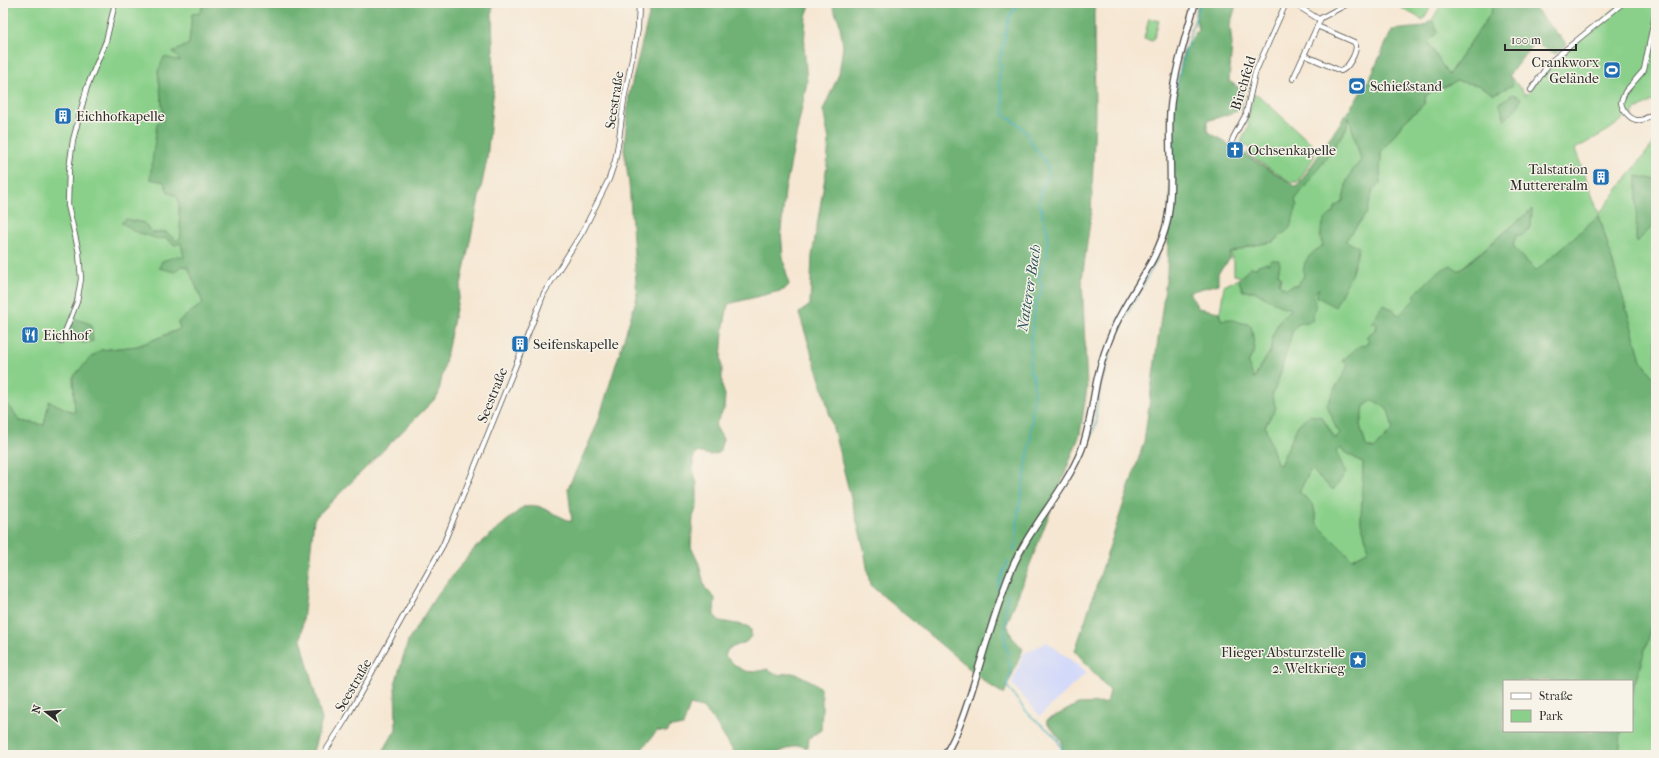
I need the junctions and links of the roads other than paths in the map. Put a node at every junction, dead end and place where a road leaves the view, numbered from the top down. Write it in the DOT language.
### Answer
graph roads {
  1 [pos="115,3"];
  2 [pos="639,3"];
  3 [pos="1195,3"];
  4 [pos="1286,3"];
  5 [pos="1293,3"];
  6 [pos="1349,3"];
  7 [pos="1623,3"];
  8 [pos="1656,10"];
  9 [pos="1320,20"];
  10 [pos="1317,26"];
  11 [pos="1304,55"];
  12 [pos="1293,79"];
  13 [pos="1531,90"];
  14 [pos="1656,112"];
  15 [pos="1230,148"];
  16 [pos="61,342"];
  17 [pos="323,755"];
  18 [pos="945,755"];
  1 -- 16 [label="street"];
  2 -- 17 [label="street, Seestraße"];
  3 -- 18 [label="main road"];
  4 -- 15 [label="street, Birchfeld"];
  5 -- 9 [label="street"];
  6 -- 9 [label="street"];
  7 -- 13 [label="street"];
  8 -- 14 [label="street"];
  9 -- 10 [label="street"];
  10 -- 11 [label="street"];
  10 -- 11 [label="street"];
  11 -- 12 [label="street"];
}
